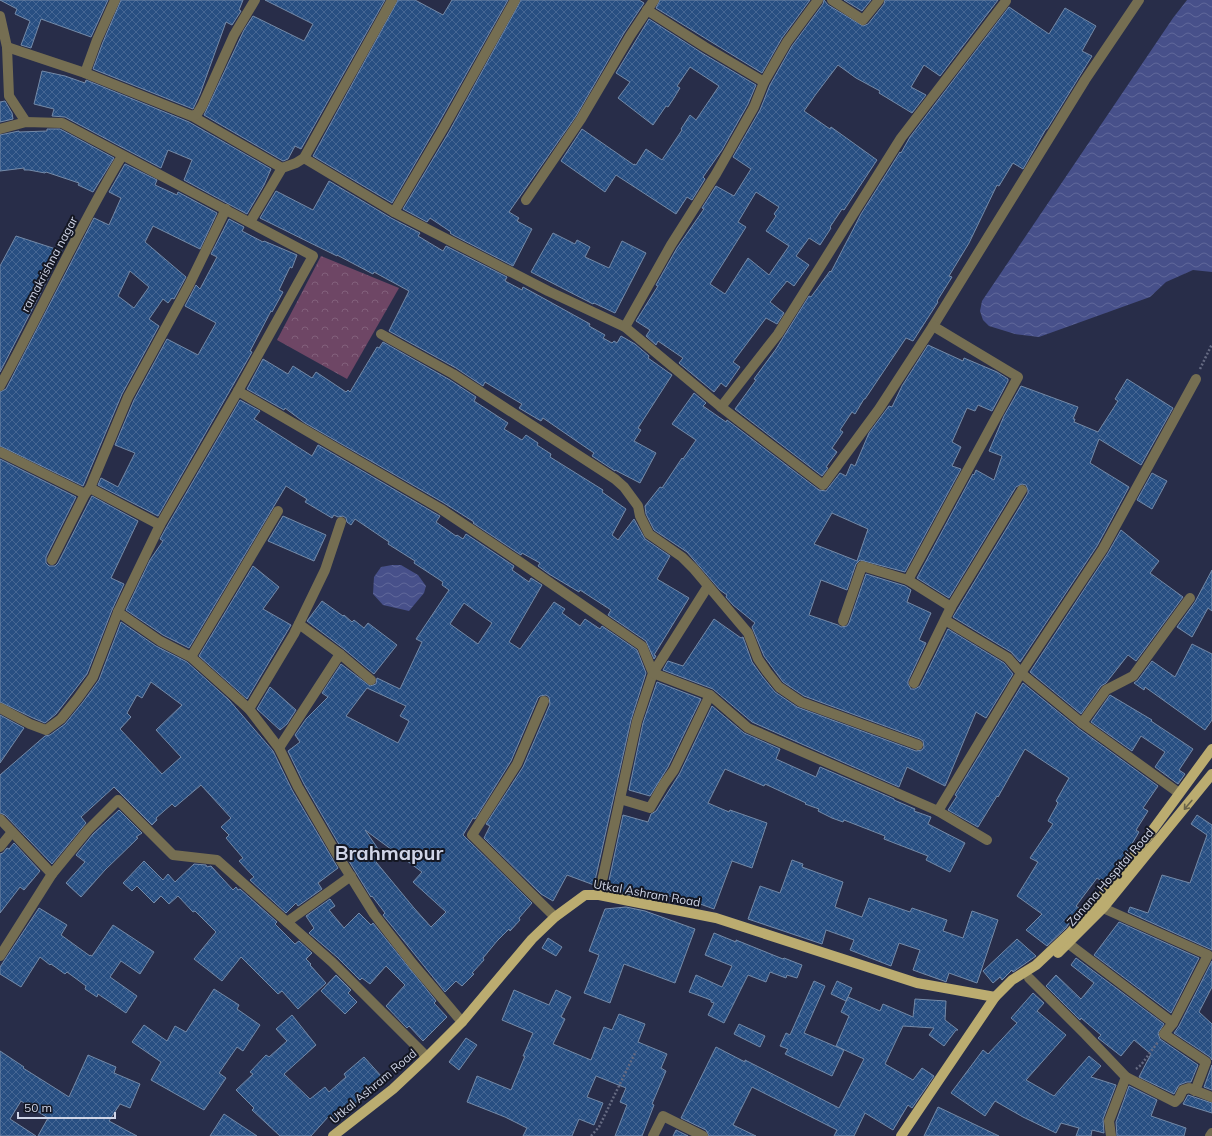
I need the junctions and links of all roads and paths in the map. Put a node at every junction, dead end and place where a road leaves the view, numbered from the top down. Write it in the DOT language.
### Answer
graph roads {
  1 [pos="115,0"];
  2 [pos="255,0"];
  3 [pos="392,0"];
  4 [pos="515,0"];
  5 [pos="654,0"];
  6 [pos="818,0"];
  7 [pos="832,0"];
  8 [pos="879,0"];
  9 [pos="1139,0"];
  10 [pos="1006,2"];
  11 [pos="647,10"];
  12 [pos="0,16"];
  13 [pos="7,47"];
  14 [pos="85,73"];
  15 [pos="764,82"];
  16 [pos="4,96"];
  17 [pos="192,116"];
  18 [pos="26,122"];
  19 [pos="0,129"];
  20 [pos="122,156"];
  21 [pos="304,158"];
  22 [pos="282,168"];
  23 [pos="526,200"];
  24 [pos="226,209"];
  25 [pos="394,212"];
  26 [pos="250,222"];
  27 [pos="933,326"];
  28 [pos="625,327"];
  29 [pos="381,334"];
  30 [pos="1212,344"];
  31 [pos="1196,379"];
  32 [pos="0,386"];
  33 [pos="238,391"];
  34 [pos="721,407"];
  35 [pos="0,452"];
  36 [pos="1022,490"];
  37 [pos="88,491"];
  38 [pos="278,511"];
  39 [pos="341,522"];
  40 [pos="160,525"];
  41 [pos="52,560"];
  42 [pos="908,580"];
  43 [pos="708,586"];
  44 [pos="1190,598"];
  45 [pos="952,607"];
  46 [pos="118,612"];
  47 [pos="945,620"];
  48 [pos="843,621"];
  49 [pos="299,624"];
  50 [pos="340,654"];
  51 [pos="191,657"];
  52 [pos="653,673"];
  53 [pos="1021,673"];
  54 [pos="371,680"];
  55 [pos="914,683"];
  56 [pos="710,695"];
  57 [pos="544,701"];
  58 [pos="0,708"];
  59 [pos="249,709"];
  60 [pos="1082,722"];
  61 [pos="918,745"];
  62 [pos="279,748"];
  63 [pos="1212,749"];
  64 [pos="1212,774"];
  65 [pos="1179,793"];
  66 [pos="620,799"];
  67 [pos="938,811"];
  68 [pos="0,819"];
  69 [pos="12,832"];
  70 [pos="987,840"];
  71 [pos="0,847"];
  72 [pos="52,874"];
  73 [pos="351,876"];
  74 [pos="599,895"];
  75 [pos="1104,908"];
  76 [pos="555,917"];
  77 [pos="287,922"];
  78 [pos="1069,944"];
  79 [pos="0,956"];
  80 [pos="1029,978"];
  81 [pos="995,997"];
  82 [pos="462,1022"];
  83 [pos="1173,1023"];
  84 [pos="1164,1034"];
  85 [pos="636,1051"];
  86 [pos="427,1057"];
  87 [pos="1126,1077"];
  88 [pos="1195,1091"];
  89 [pos="1212,1097"];
  90 [pos="1212,1133"];
  91 [pos="333,1136"];
  92 [pos="591,1136"];
  93 [pos="653,1136"];
  94 [pos="702,1136"];
  95 [pos="901,1136"];
  96 [pos="1111,1136"];
  97 [pos="1210,1136"];
  1 -- 14 [label="street"];
  2 -- 17 [label="street"];
  3 -- 21 [label="street"];
  4 -- 25 [label="street"];
  5 -- 11 [label="street"];
  6 -- 15 [label="street"];
  7 -- 8 [label="street"];
  9 -- 27 [label="street"];
  10 -- 34 [label="street"];
  11 -- 15 [label="street"];
  11 -- 23 [label="street"];
  12 -- 13 [label="street"];
  13 -- 14 [label="street"];
  13 -- 16 [label="street"];
  14 -- 17 [label="street"];
  15 -- 28 [label="street"];
  16 -- 18 [label="street"];
  17 -- 22 [label="street"];
  18 -- 19 [label="street"];
  18 -- 20 [label="street"];
  20 -- 24 [label="street"];
  20 -- 32 [label="street, ramakrishna nagar"];
  21 -- 22 [label="street"];
  21 -- 25 [label="street"];
  22 -- 26 [label="street"];
  24 -- 26 [label="street"];
  24 -- 37 [label="street"];
  25 -- 28 [label="street"];
  26 -- 33 [label="street"];
  27 -- 34 [label="street"];
  27 -- 42 [label="street"];
  28 -- 34 [label="street"];
  29 -- 43 [label="street"];
  30 -- 31 [label="path"];
  31 -- 53 [label="street"];
  33 -- 40 [label="street"];
  33 -- 52 [label="street"];
  35 -- 37 [label="street"];
  36 -- 45 [label="street"];
  37 -- 40 [label="street"];
  37 -- 41 [label="street"];
  38 -- 51 [label="street"];
  39 -- 49 [label="street"];
  40 -- 46 [label="street"];
  42 -- 45 [label="street"];
  42 -- 48 [label="street"];
  43 -- 52 [label="street"];
  43 -- 61 [label="street"];
  44 -- 60 [label="street"];
  45 -- 47 [label="street"];
  46 -- 51 [label="street"];
  46 -- 58 [label="street"];
  47 -- 53 [label="street"];
  47 -- 55 [label="street"];
  49 -- 50 [label="street"];
  49 -- 59 [label="street"];
  50 -- 54 [label="street"];
  50 -- 62 [label="street"];
  51 -- 59 [label="street"];
  52 -- 56 [label="street"];
  52 -- 66 [label="street"];
  53 -- 60 [label="street"];
  53 -- 67 [label="street"];
  56 -- 66 [label="street"];
  56 -- 67 [label="street"];
  57 -- 76 [label="street"];
  59 -- 62 [label="street"];
  60 -- 65 [label="street"];
  62 -- 73 [label="street"];
  63 -- 65 [label="main road"];
  64 -- 75 [label="main road, Zanana Hospital Road, one-way"];
  65 -- 81 [label="main road"];
  66 -- 74 [label="street"];
  67 -- 70 [label="street"];
  68 -- 69 [label="street"];
  69 -- 71 [label="street"];
  69 -- 72 [label="street"];
  72 -- 77 [label="street"];
  72 -- 79 [label="street"];
  73 -- 77 [label="street"];
  73 -- 82 [label="street"];
  74 -- 76 [label="main road, Utkal Ashram Road"];
  74 -- 81 [label="main road, Utkal Ashram Road"];
  75 -- 78 [label="main road, Zanana Hospital Road"];
  75 -- 83 [label="street"];
  76 -- 82 [label="main road, Utkal Ashram Road"];
  77 -- 86 [label="street"];
  78 -- 80 [label="main road, Zanana Hospital Road"];
  78 -- 83 [label="street"];
  80 -- 81 [label="main road, Zanana Hospital Road"];
  80 -- 87 [label="street"];
  81 -- 95 [label="main road"];
  82 -- 86 [label="main road, Utkal Ashram Road"];
  83 -- 84 [label="street"];
  84 -- 87 [label="path"];
  84 -- 88 [label="street"];
  85 -- 92 [label="path"];
  86 -- 91 [label="main road, Utkal Ashram Road"];
  87 -- 88 [label="street"];
  87 -- 96 [label="street"];
  88 -- 89 [label="street"];
  90 -- 97 [label="street"];
  93 -- 94 [label="street"];
}
